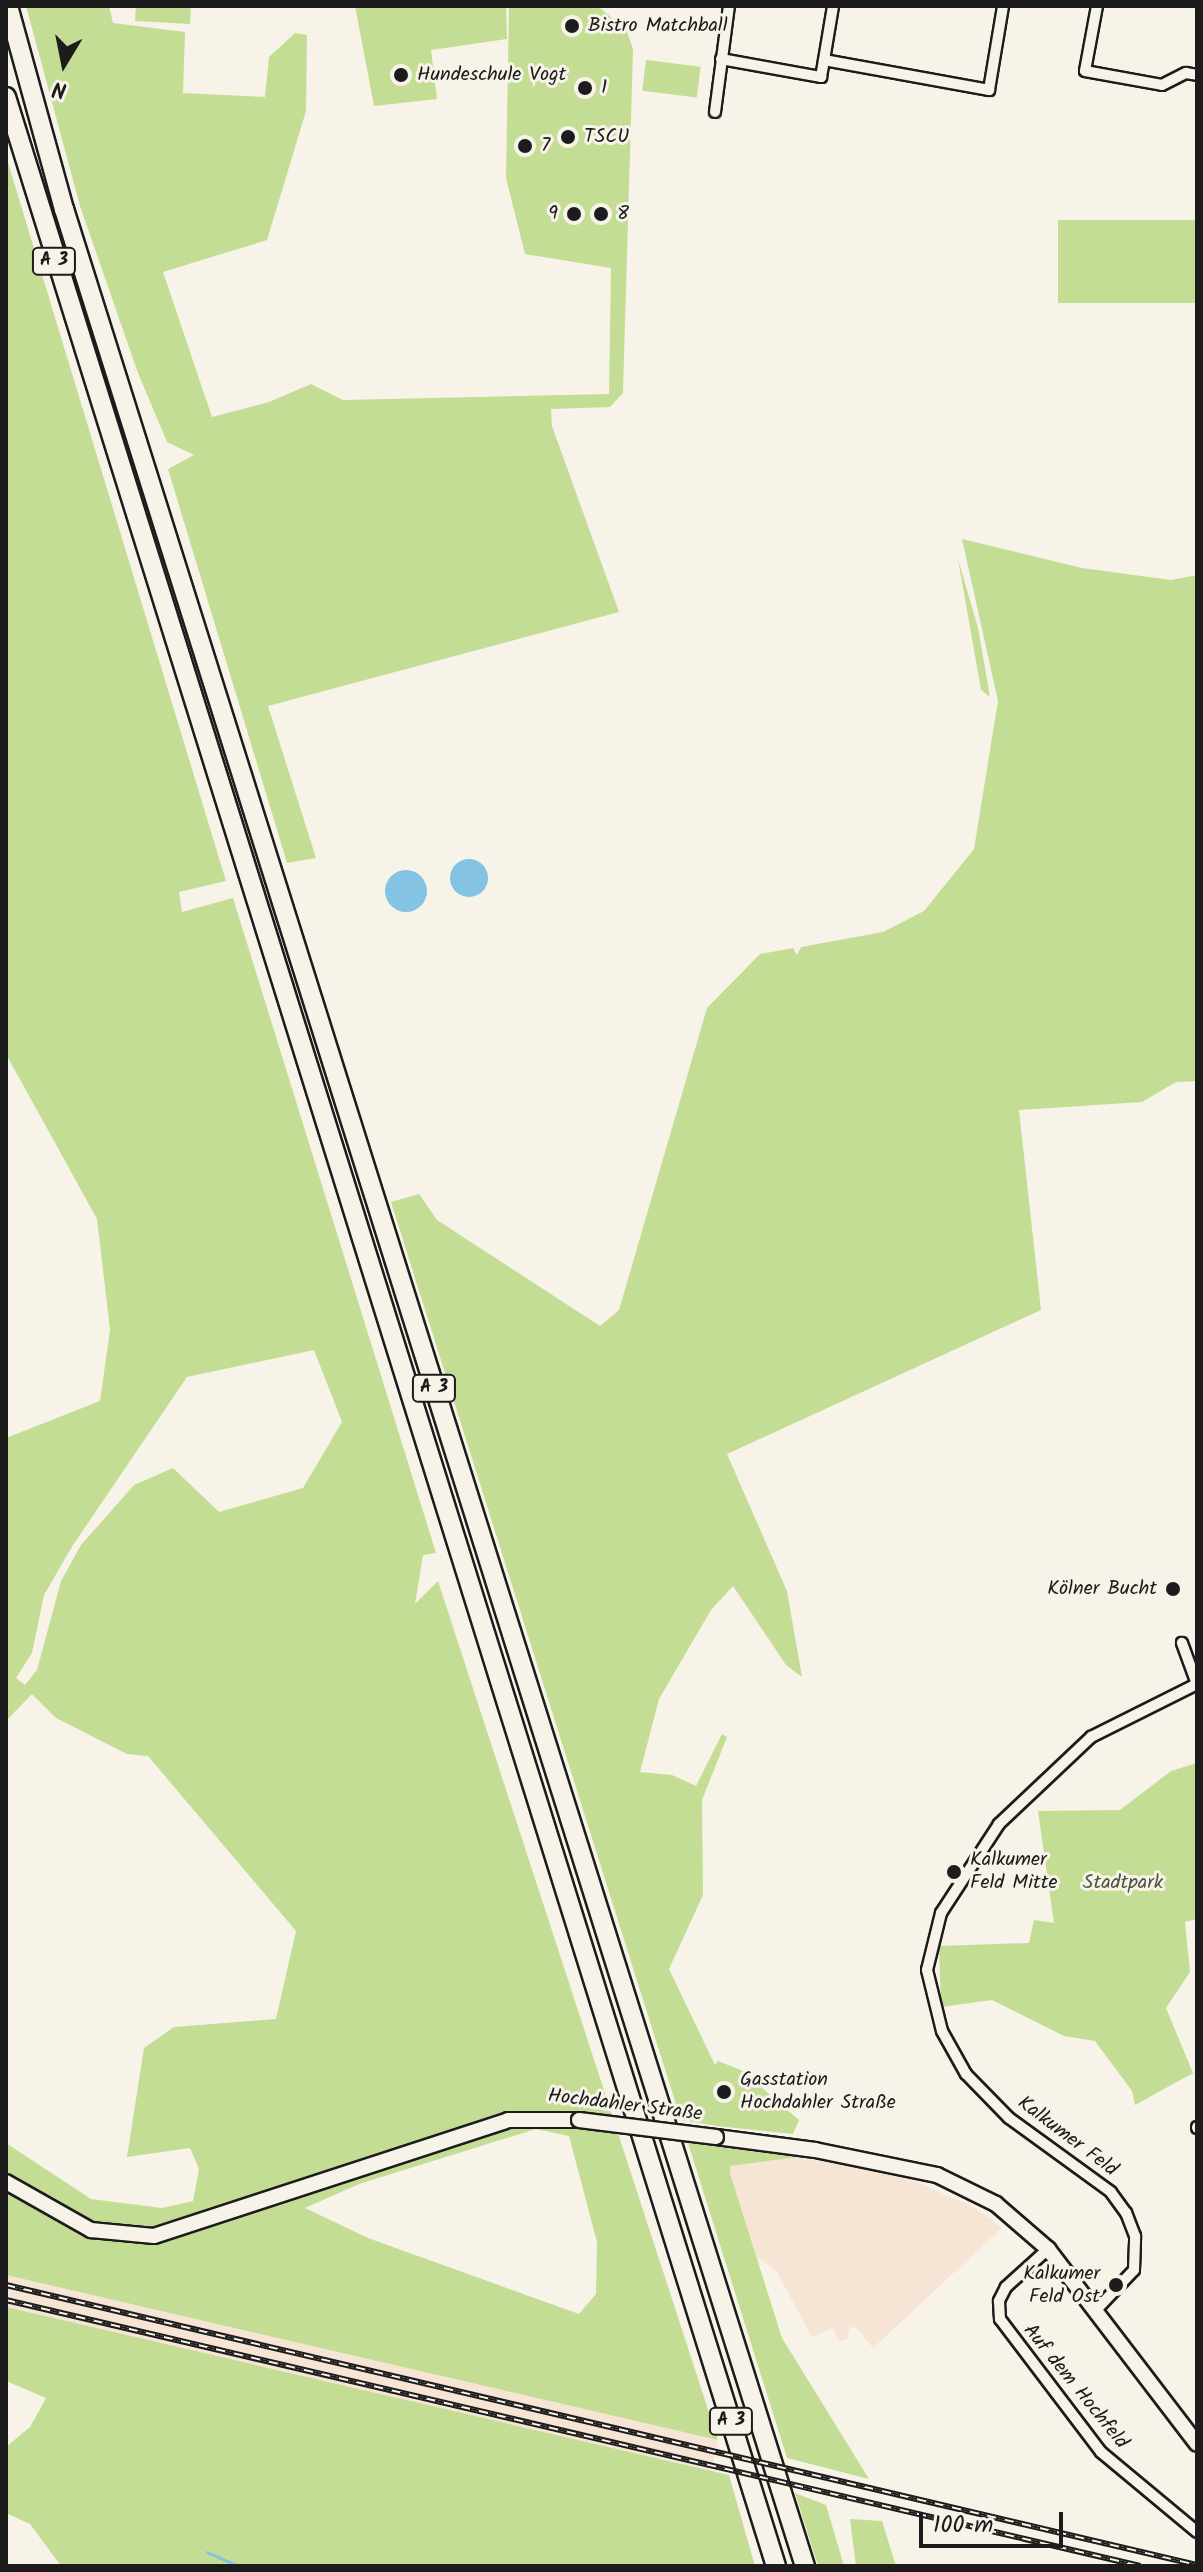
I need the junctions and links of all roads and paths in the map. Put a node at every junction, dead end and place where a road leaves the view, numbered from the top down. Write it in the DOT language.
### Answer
graph roads {
  1 [pos="8,6"];
  2 [pos="729,6"];
  3 [pos="833,6"];
  4 [pos="1003,6"];
  5 [pos="1097,6"];
  6 [pos="721,59"];
  7 [pos="824,60"];
  8 [pos="1197,75"];
  9 [pos="6,97"];
  10 [pos="715,112"];
  11 [pos="1182,1643"];
  12 [pos="1197,1684"];
  13 [pos="6,2182"];
  14 [pos="1048,2249"];
  15 [pos="1096,2310"];
  16 [pos="1197,2444"];
  17 [pos="1197,2532"];
  18 [pos="776,2566"];
  19 [pos="805,2566"];
  1 -- 19 [label="highway, A 3"];
  2 -- 6 [label="street"];
  3 -- 7 [label="street"];
  4 -- 7 [label="street"];
  5 -- 8 [label="street"];
  6 -- 7 [label="street"];
  6 -- 10 [label="street"];
  9 -- 18 [label="highway, A 3"];
  11 -- 12 [label="street"];
  12 -- 15 [label="street, Kalkumer Feld"];
  13 -- 14 [label="main road, Hochdahler Straße, bridge"];
  14 -- 15 [label="main road, Hochdahler Straße"];
  14 -- 17 [label="street, Auf dem Hochfeld"];
  15 -- 16 [label="main road, Hochdahler Straße"];
}
